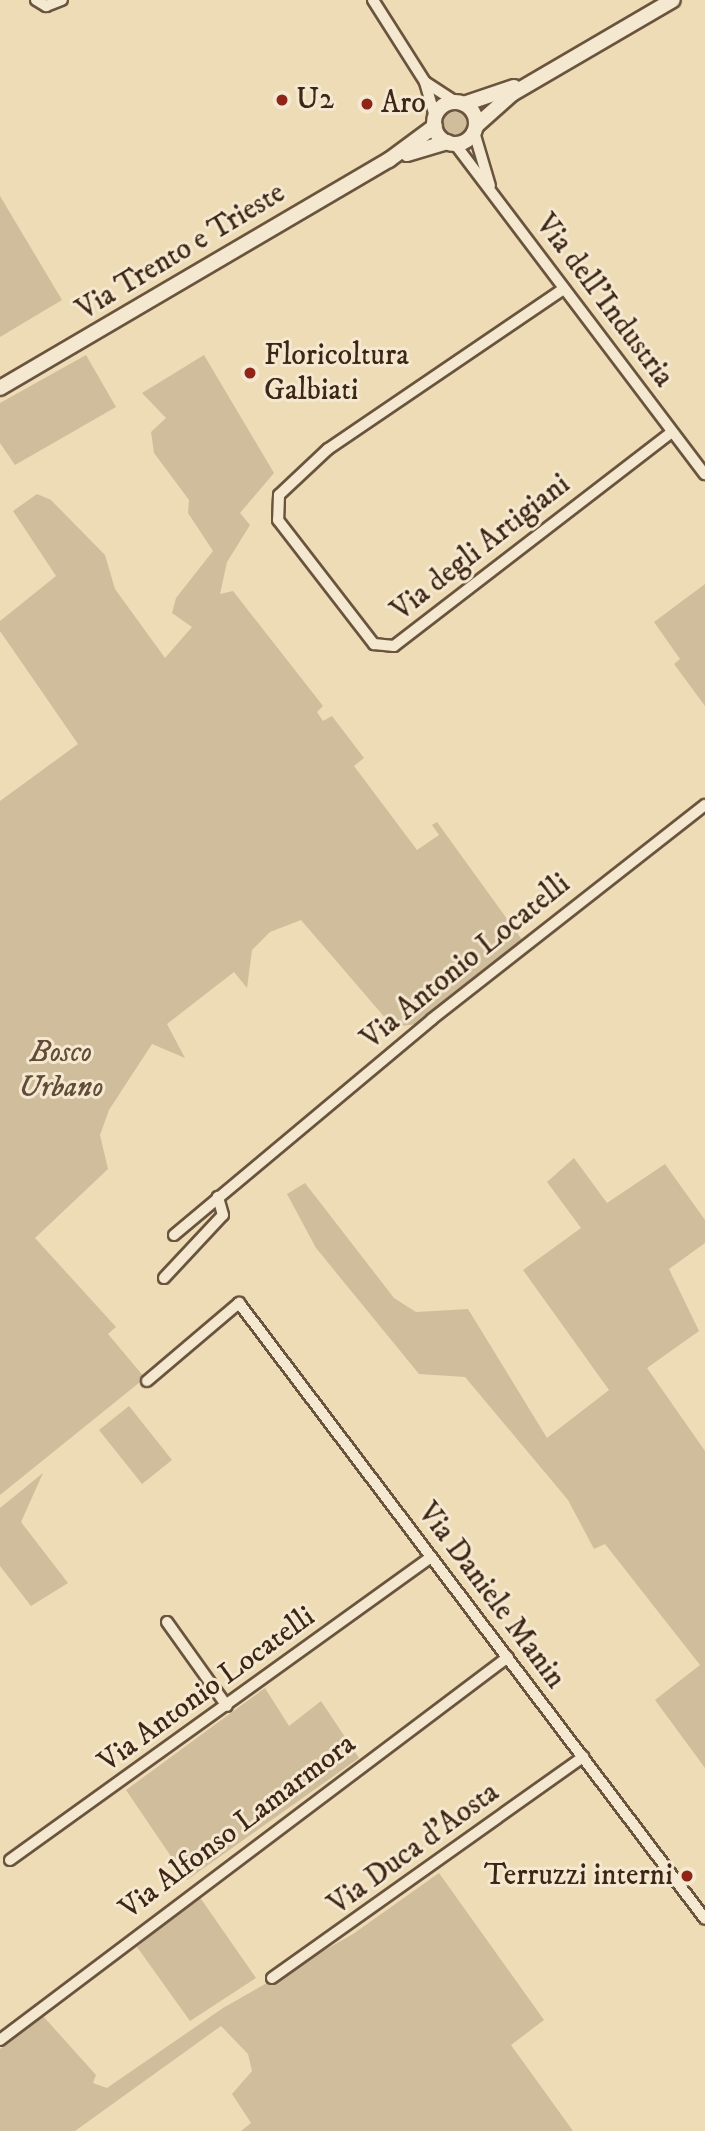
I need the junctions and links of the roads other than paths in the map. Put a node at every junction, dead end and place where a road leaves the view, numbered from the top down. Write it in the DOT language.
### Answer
graph roads {
  1 [pos="36,0"];
  2 [pos="62,0"];
  3 [pos="373,0"];
  4 [pos="673,0"];
  5 [pos="425,82"];
  6 [pos="532,82"];
  7 [pos="460,103"];
  8 [pos="435,122"];
  9 [pos="475,129"];
  10 [pos="451,143"];
  11 [pos="389,160"];
  12 [pos="492,190"];
  13 [pos="562,290"];
  14 [pos="0,388"];
  15 [pos="672,432"];
  16 [pos="705,474"];
  17 [pos="705,805"];
  18 [pos="218,1197"];
  19 [pos="174,1236"];
  20 [pos="164,1278"];
  21 [pos="147,1381"];
  22 [pos="431,1557"];
  23 [pos="167,1622"];
  24 [pos="508,1657"];
  25 [pos="227,1706"];
  26 [pos="583,1757"];
  27 [pos="10,1860"];
  28 [pos="705,1919"];
  29 [pos="272,1978"];
  30 [pos="0,2040"];
  1 -- 2 [label="street"];
  3 -- 5 [label="street"];
  4 -- 6 [label="street, Via Trento e Trieste"];
  5 -- 7 [label="street"];
  5 -- 8 [label="street"];
  6 -- 7 [label="street, Via Trento e Trieste"];
  6 -- 9 [label="street, Via Trento e Trieste"];
  7 -- 8 [label="street, Via Trento e Trieste"];
  7 -- 9 [label="street"];
  8 -- 10 [label="street"];
  8 -- 11 [label="street, Via Trento e Trieste"];
  9 -- 10 [label="street, Via Trento e Trieste"];
  9 -- 12 [label="street, Via dell'Industria"];
  10 -- 11 [label="street, Via Trento e Trieste"];
  10 -- 12 [label="street, Via dell'Industria"];
  11 -- 14 [label="street, Via Trento e Trieste"];
  12 -- 13 [label="street, Via dell'Industria"];
  13 -- 15 [label="street, Via dell'Industria"];
  13 -- 15 [label="street, Via degli Artigiani"];
  15 -- 16 [label="street, Via dell'Industria"];
  17 -- 18 [label="street, Via Antonio Locatelli"];
  18 -- 19 [label="street, Via Antonio Locatelli"];
  18 -- 20 [label="street"];
  21 -- 22 [label="street, Via Daniele Manin"];
  22 -- 24 [label="street, Via Daniele Manin"];
  22 -- 25 [label="street, Via Antonio Locatelli"];
  23 -- 25 [label="street"];
  24 -- 26 [label="street, Via Daniele Manin"];
  24 -- 30 [label="street, Via Alfonso Lamarmora"];
  25 -- 27 [label="street, Via Antonio Locatelli"];
  26 -- 28 [label="street, Via Daniele Manin"];
  26 -- 29 [label="street, Via Duca d'Aosta"];
}
